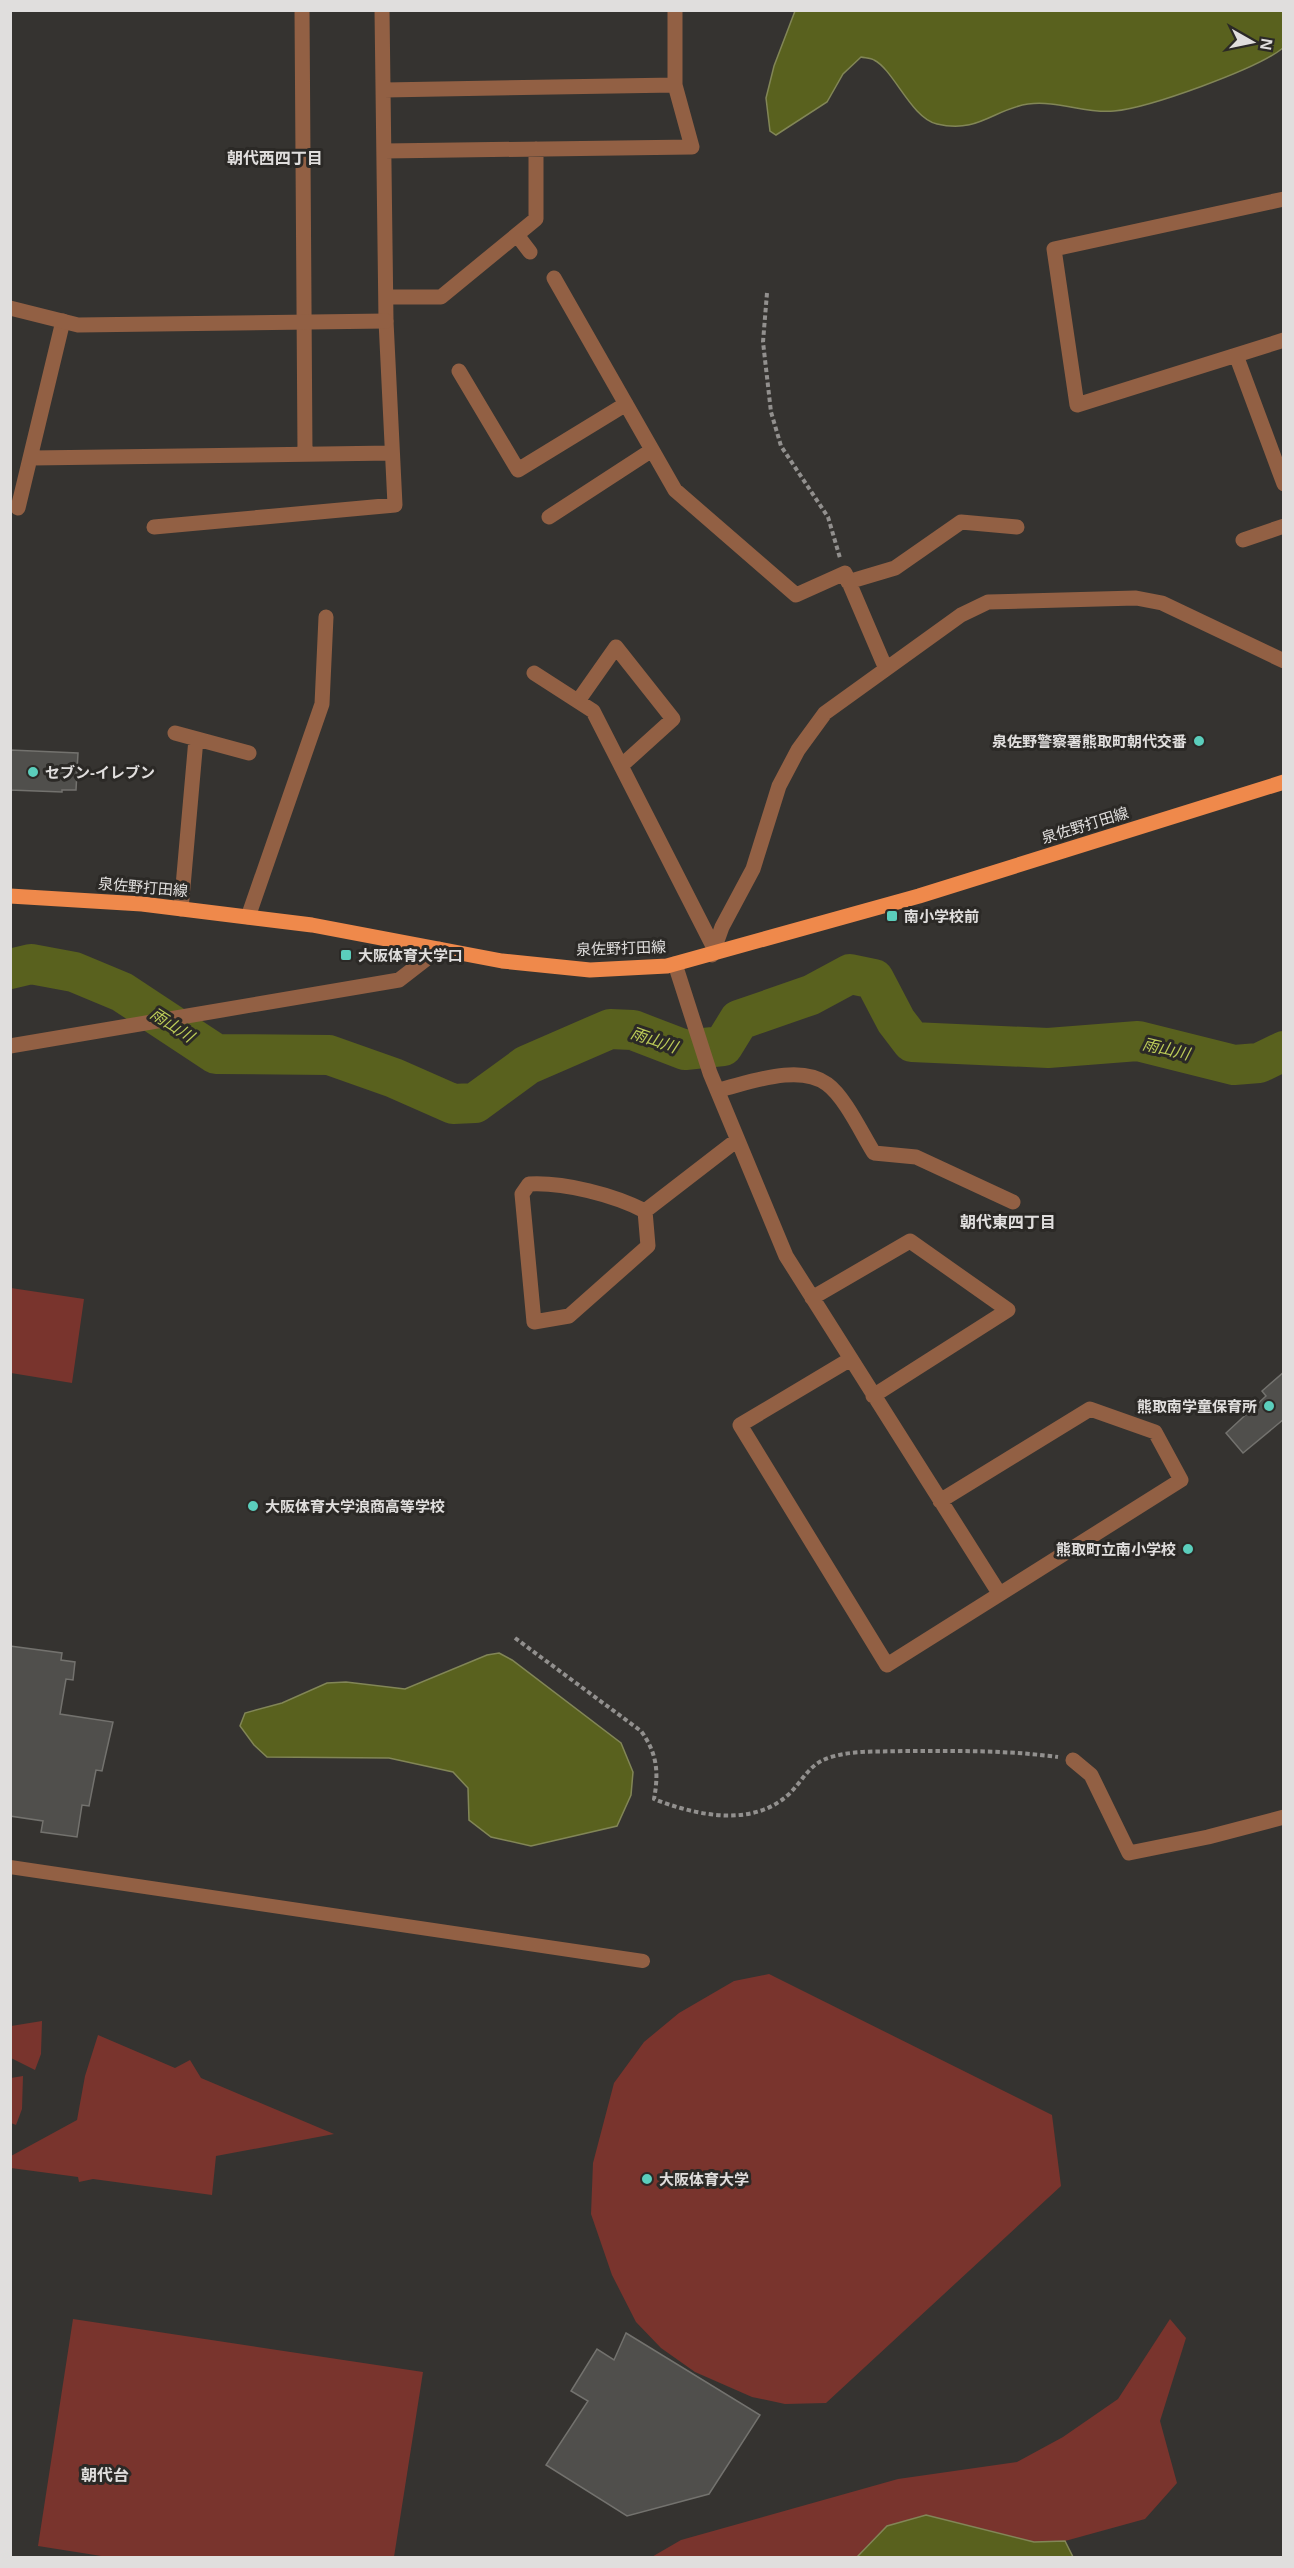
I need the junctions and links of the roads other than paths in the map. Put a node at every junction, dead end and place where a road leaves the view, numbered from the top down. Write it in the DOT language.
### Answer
graph roads {
  1 [pos="302,10"];
  2 [pos="382,10"];
  3 [pos="675,10"];
  4 [pos="675,85"];
  5 [pos="384,90"];
  6 [pos="536,149"];
  7 [pos="384,151"];
  8 [pos="1284,199"];
  9 [pos="517,235"];
  10 [pos="530,252"];
  11 [pos="554,278"];
  12 [pos="386,297"];
  13 [pos="10,308"];
  14 [pos="63,321"];
  15 [pos="386,321"];
  16 [pos="305,322"];
  17 [pos="1284,340"];
  18 [pos="1236,355"];
  19 [pos="459,371"];
  20 [pos="626,404"];
  21 [pos="652,450"];
  22 [pos="305,452"];
  23 [pos="392,453"];
  24 [pos="32,458"];
  25 [pos="1284,484"];
  26 [pos="18,508"];
  27 [pos="549,517"];
  28 [pos="1284,526"];
  29 [pos="154,527"];
  30 [pos="1017,527"];
  31 [pos="1243,540"];
  32 [pos="847,577"];
  33 [pos="326,617"];
  34 [pos="1284,661"];
  35 [pos="886,669"];
  36 [pos="534,673"];
  37 [pos="578,701"];
  38 [pos="175,733"];
  39 [pos="196,739"];
  40 [pos="249,753"];
  41 [pos="621,766"];
  42 [pos="1284,782"];
  43 [pos="10,897"];
  44 [pos="182,909"];
  45 [pos="248,917"];
  46 [pos="439,949"];
  47 [pos="713,952"];
  48 [pos="675,964"];
  49 [pos="10,1046"];
  50 [pos="718,1090"];
  51 [pos="737,1140"];
  52 [pos="1012,1202"];
  53 [pos="645,1211"];
  54 [pos="812,1298"];
  55 [pos="849,1360"];
  56 [pos="873,1396"];
  57 [pos="940,1501"];
  58 [pos="999,1593"];
  59 [pos="1073,1760"];
  60 [pos="1284,1817"];
  61 [pos="10,1867"];
  62 [pos="642,1961"];
  1 -- 16 [label="street"];
  2 -- 5 [label="street"];
  3 -- 4 [label="street"];
  4 -- 5 [label="street"];
  4 -- 6 [label="street"];
  5 -- 7 [label="street"];
  6 -- 7 [label="street"];
  6 -- 9 [label="street"];
  7 -- 12 [label="street"];
  8 -- 18 [label="street"];
  9 -- 10 [label="street"];
  9 -- 12 [label="street"];
  11 -- 20 [label="street"];
  12 -- 15 [label="street"];
  13 -- 14 [label="street"];
  14 -- 16 [label="street"];
  14 -- 24 [label="street"];
  15 -- 16 [label="street"];
  15 -- 23 [label="street"];
  16 -- 22 [label="street"];
  17 -- 18 [label="street"];
  18 -- 25 [label="street"];
  19 -- 20 [label="street"];
  20 -- 21 [label="street"];
  21 -- 27 [label="street"];
  21 -- 32 [label="street"];
  22 -- 23 [label="street"];
  22 -- 24 [label="street"];
  23 -- 29 [label="street"];
  24 -- 26 [label="street"];
  28 -- 31 [label="street"];
  30 -- 32 [label="street"];
  32 -- 35 [label="street"];
  33 -- 45 [label="street"];
  34 -- 35 [label="street"];
  35 -- 47 [label="street"];
  36 -- 37 [label="street"];
  37 -- 41 [label="street"];
  37 -- 41 [label="street"];
  38 -- 39 [label="street"];
  39 -- 40 [label="street"];
  39 -- 44 [label="street"];
  41 -- 47 [label="street"];
  42 -- 47 [label="main road, 泉佐野打田線"];
  43 -- 44 [label="main road, 泉佐野打田線"];
  44 -- 45 [label="main road, 泉佐野打田線"];
  45 -- 46 [label="main road, 泉佐野打田線"];
  46 -- 48 [label="main road, 泉佐野打田線"];
  46 -- 49 [label="street"];
  47 -- 48 [label="main road, 泉佐野打田線"];
  48 -- 50 [label="street"];
  50 -- 51 [label="street"];
  50 -- 52 [label="street"];
  51 -- 53 [label="street"];
  51 -- 54 [label="street"];
  53 -- 53 [label="street"];
  54 -- 55 [label="street"];
  54 -- 56 [label="street"];
  55 -- 56 [label="street"];
  55 -- 58 [label="street"];
  56 -- 57 [label="street"];
  57 -- 58 [label="street"];
  57 -- 58 [label="street"];
  59 -- 60 [label="street"];
  61 -- 62 [label="lane"];
}
